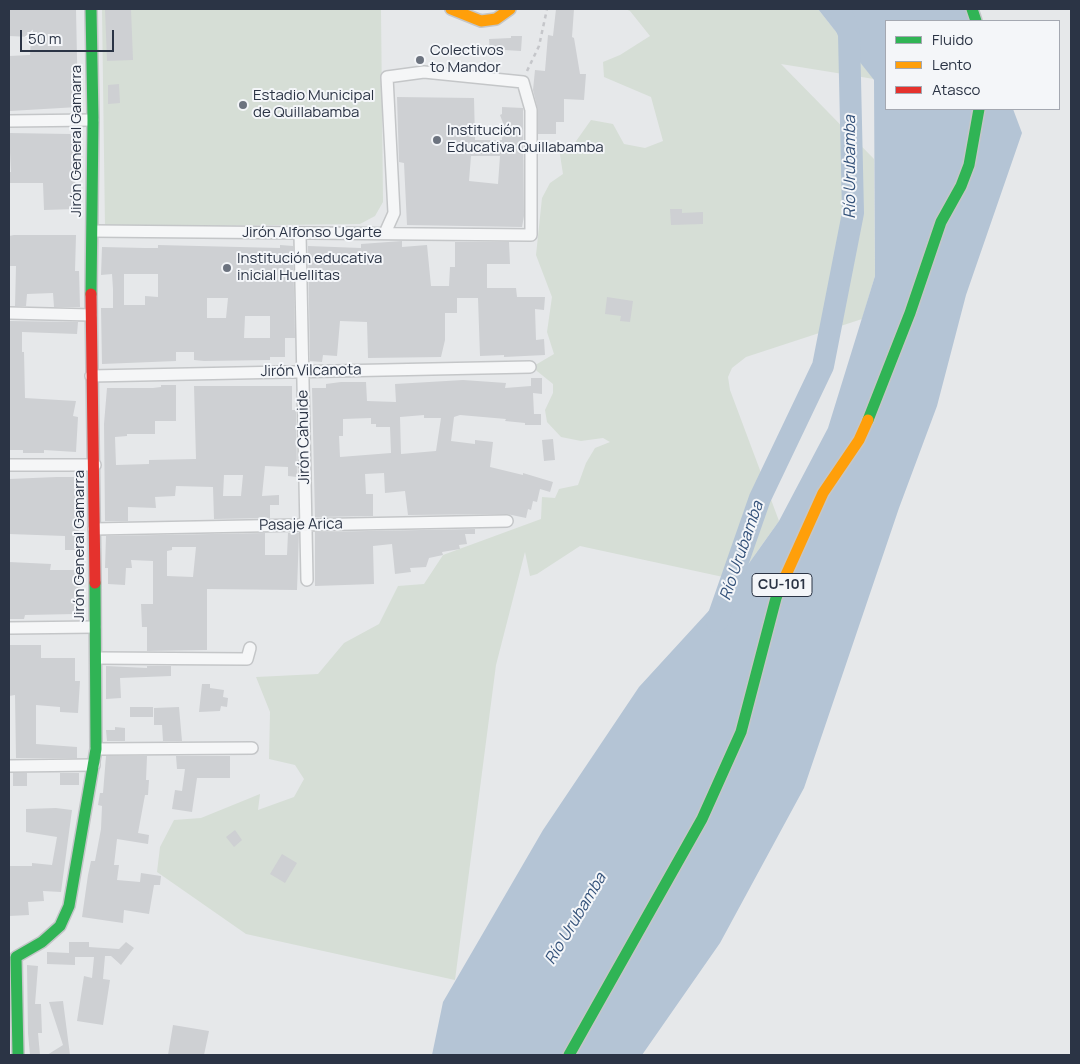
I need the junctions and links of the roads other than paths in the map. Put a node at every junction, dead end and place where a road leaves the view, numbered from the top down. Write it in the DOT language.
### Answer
graph roads {
  1 [pos="91,9"];
  2 [pos="451,9"];
  3 [pos="510,9"];
  4 [pos="979,110"];
  5 [pos="93,120"];
  6 [pos="9,121"];
  7 [pos="93,231"];
  8 [pos="385,233"];
  9 [pos="300,234"];
  10 [pos="9,313"];
  11 [pos="91,315"];
  12 [pos="530,367"];
  13 [pos="302,371"];
  14 [pos="91,376"];
  15 [pos="95,464"];
  16 [pos="9,465"];
  17 [pos="507,521"];
  18 [pos="305,525"];
  19 [pos="94,529"];
  20 [pos="306,580"];
  21 [pos="95,627"];
  22 [pos="9,628"];
  23 [pos="250,648"];
  24 [pos="96,658"];
  25 [pos="252,748"];
  26 [pos="96,749"];
  27 [pos="94,765"];
  28 [pos="9,766"];
  29 [pos="12,957"];
  30 [pos="18,1055"];
  31 [pos="569,1055"];
  1 -- 5 [label="street, Jirón General Gamarra"];
  2 -- 3 [label="street"];
  4 -- 31 [label="street, CU-101"];
  5 -- 6 [label="street"];
  5 -- 7 [label="street, Jirón General Gamarra"];
  7 -- 9 [label="street, Jirón Alfonso Ugarte"];
  7 -- 11 [label="street, Jirón General Gamarra"];
  8 -- 8 [label="street, Jirón Alfonso Ugarte"];
  8 -- 9 [label="street, Jirón Alfonso Ugarte"];
  9 -- 13 [label="street, Jirón Cahuide"];
  10 -- 11 [label="street"];
  11 -- 14 [label="street, Jirón General Gamarra"];
  12 -- 13 [label="street, Jirón Vilcanota"];
  13 -- 14 [label="street, Jirón Vilcanota"];
  13 -- 18 [label="street, Jirón Cahuide"];
  14 -- 15 [label="street, Jirón General Gamarra"];
  15 -- 16 [label="street"];
  15 -- 19 [label="street, Jirón General Gamarra"];
  17 -- 18 [label="street, Pasaje Arica"];
  18 -- 19 [label="street, Pasaje Arica"];
  18 -- 20 [label="street, Jirón Cahuide"];
  19 -- 21 [label="street, Jirón General Gamarra"];
  21 -- 22 [label="street"];
  21 -- 24 [label="street, Jirón General Gamarra"];
  23 -- 24 [label="street"];
  24 -- 26 [label="street, Jirón General Gamarra"];
  25 -- 26 [label="street"];
  26 -- 27 [label="street, Jirón General Gamarra"];
  27 -- 28 [label="street"];
  27 -- 29 [label="street, Jirón General Gamarra"];
  29 -- 30 [label="street, Jirón General Gamarra"];
}
